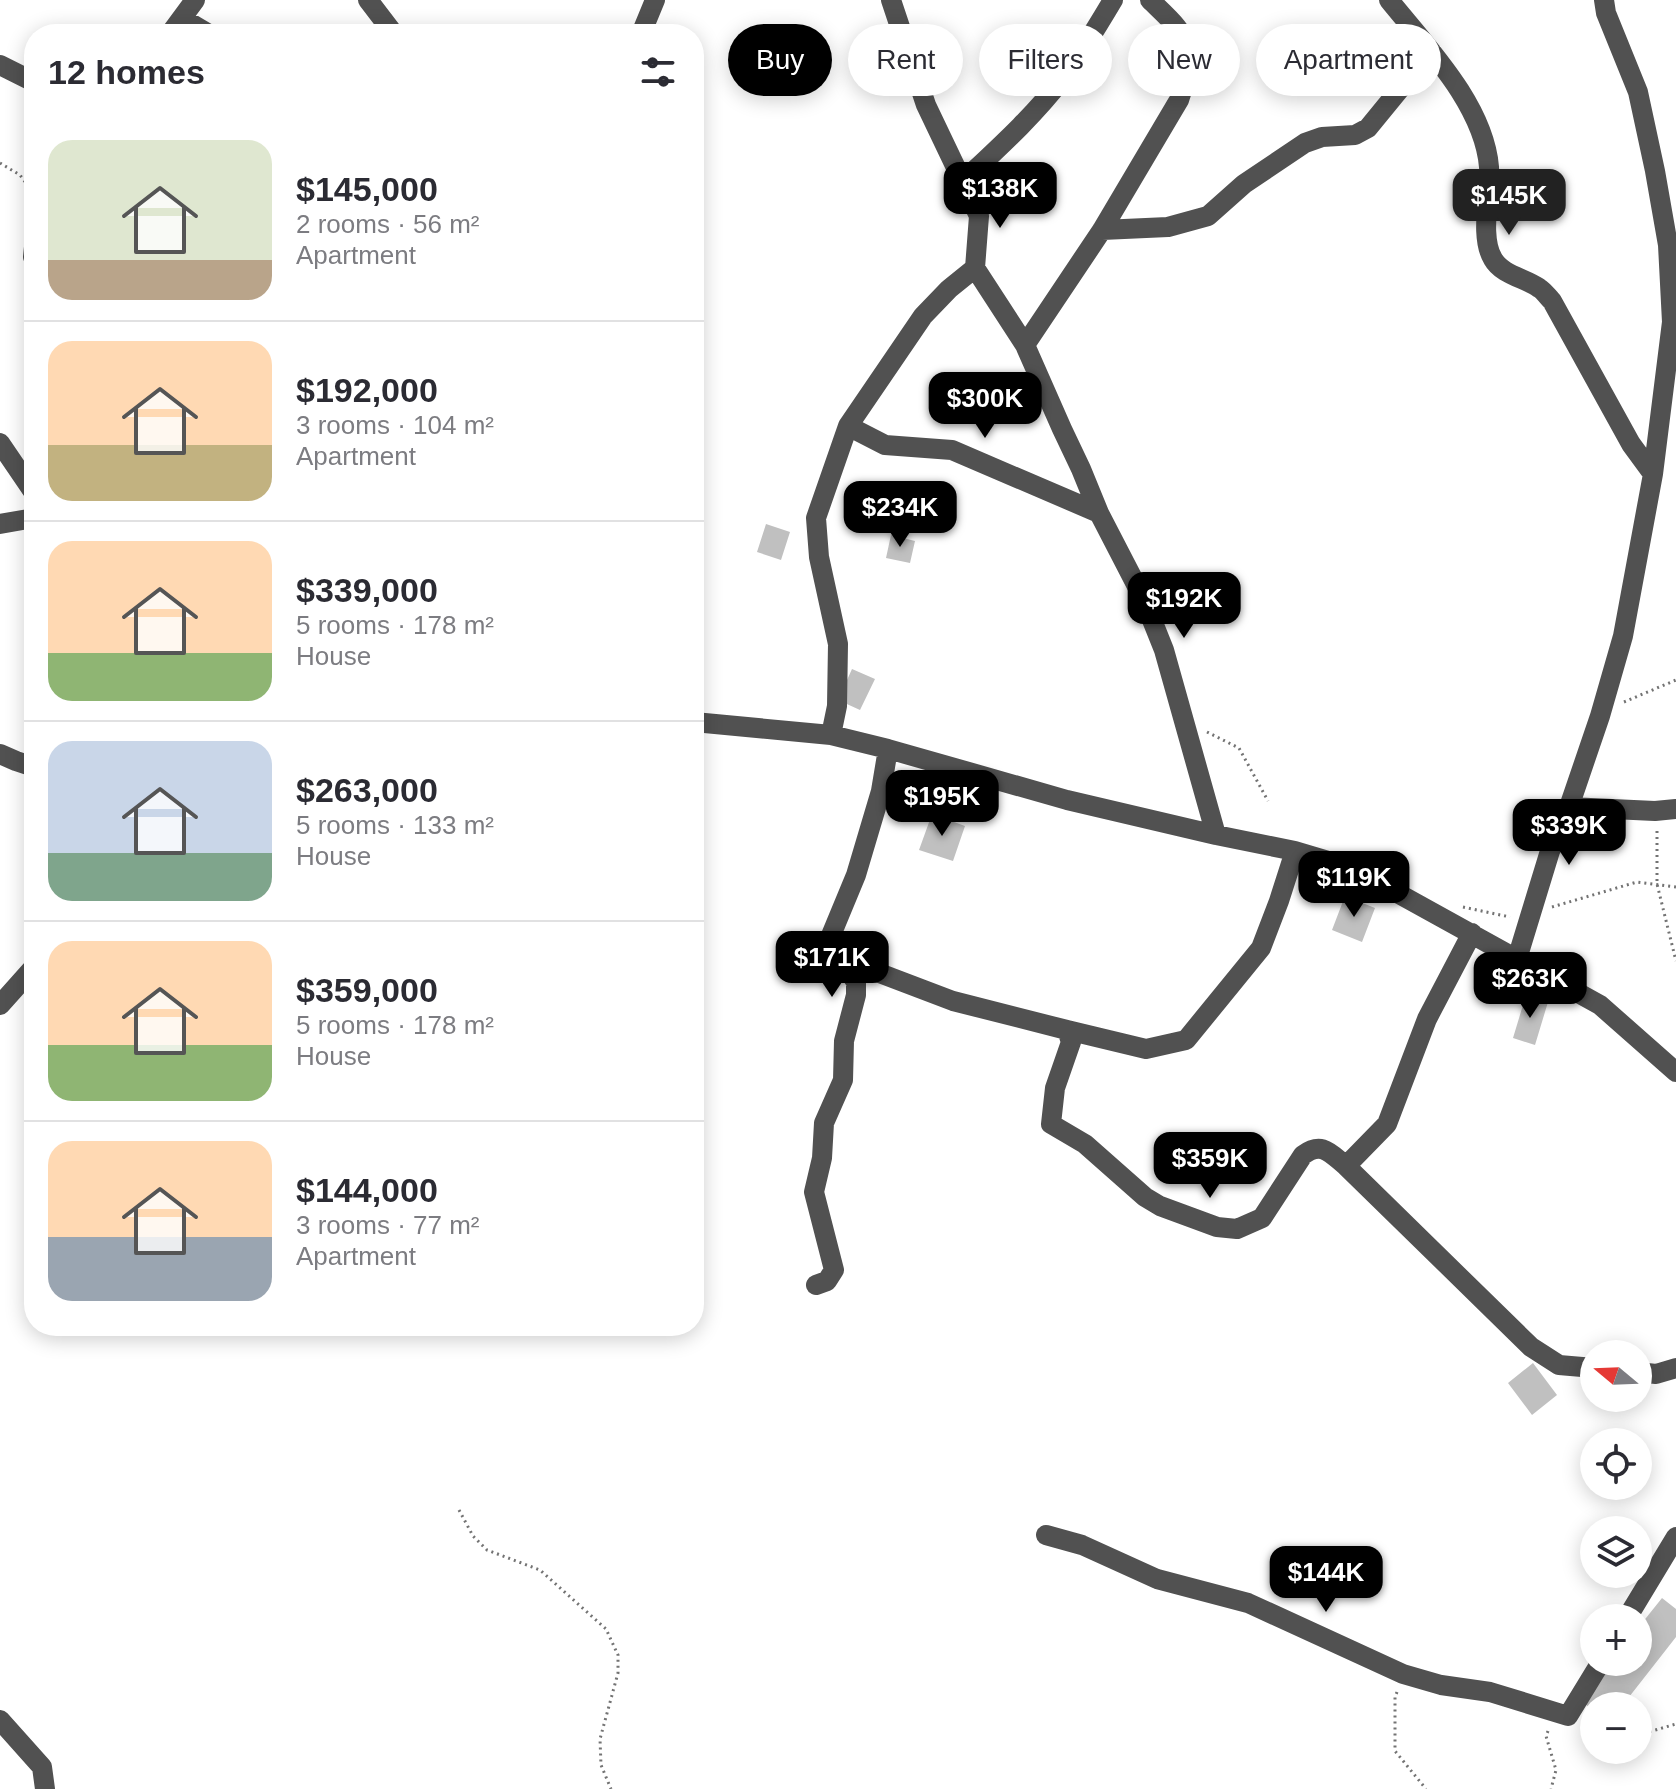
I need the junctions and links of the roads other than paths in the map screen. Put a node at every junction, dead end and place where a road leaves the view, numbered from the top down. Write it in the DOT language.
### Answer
graph roads {
  1 [pos="195,0"];
  2 [pos="368,0"];
  3 [pos="655,0"];
  4 [pos="891,0"];
  5 [pos="1113,0"];
  6 [pos="1150,0"];
  7 [pos="1389,0"];
  8 [pos="1604,0"];
  9 [pos="177,24"];
  10 [pos="386,24"];
  11 [pos="645,24"];
  12 [pos="1409,24"];
  13 [pos="0,65"];
  14 [pos="1441,65"];
  15 [pos="24,77"];
  16 [pos="1394,96"];
  17 [pos="961,183"];
  18 [pos="1102,230"];
  19 [pos="975,268"];
  20 [pos="1674,322"];
  21 [pos="1025,345"];
  22 [pos="848,426"];
  23 [pos="0,443"];
  24 [pos="1653,474"];
  25 [pos="24,478"];
  26 [pos="1099,513"];
  27 [pos="24,520"];
  28 [pos="0,524"];
  29 [pos="704,723"];
  30 [pos="831,735"];
  31 [pos="888,749"];
  32 [pos="0,754"];
  33 [pos="24,764"];
  34 [pos="1569,807"];
  35 [pos="1666,810"];
  36 [pos="1216,835"];
  37 [pos="1295,851"];
  38 [pos="1472,933"];
  39 [pos="1517,959"];
  40 [pos="847,968"];
  41 [pos="24,978"];
  42 [pos="0,1005"];
  43 [pos="1067,1030"];
  44 [pos="1676,1072"];
  45 [pos="1346,1166"];
  46 [pos="816,1285"];
  47 [pos="1580,1367"];
  48 [pos="1676,1368"];
  49 [pos="1652,1374"];
  50 [pos="1046,1535"];
  51 [pos="1676,1537"];
  52 [pos="1635,1604"];
  53 [pos="1592,1676"];
  54 [pos="0,1720"];
  55 [pos="45,1789"];
  1 -- 9 [label="street"];
  2 -- 10 [label="street"];
  3 -- 11 [label="street"];
  4 -- 17 [label="street"];
  5 -- 17 [label="street"];
  6 -- 18 [label="street"];
  7 -- 12 [label="street"];
  8 -- 20 [label="street"];
  13 -- 15 [label="street"];
  14 -- 24 [label="street"];
  16 -- 18 [label="street"];
  17 -- 19 [label="street"];
  18 -- 21 [label="street"];
  19 -- 21 [label="street"];
  19 -- 22 [label="street"];
  20 -- 24 [label="street"];
  21 -- 26 [label="street"];
  22 -- 26 [label="street"];
  22 -- 30 [label="street"];
  23 -- 25 [label="street"];
  24 -- 34 [label="street"];
  26 -- 36 [label="street"];
  27 -- 28 [label="street"];
  29 -- 30 [label="street"];
  30 -- 31 [label="street"];
  31 -- 36 [label="street"];
  31 -- 40 [label="street"];
  32 -- 33 [label="street"];
  34 -- 35 [label="street"];
  34 -- 39 [label="street"];
  36 -- 37 [label="street"];
  37 -- 38 [label="street"];
  37 -- 43 [label="street"];
  38 -- 39 [label="street"];
  38 -- 45 [label="street"];
  39 -- 44 [label="street"];
  40 -- 43 [label="street"];
  40 -- 46 [label="street"];
  41 -- 42 [label="street"];
  43 -- 45 [label="street"];
  45 -- 47 [label="street"];
  48 -- 49 [label="street"];
  50 -- 53 [label="street"];
  51 -- 52 [label="street"];
  54 -- 55 [label="street"];
}
